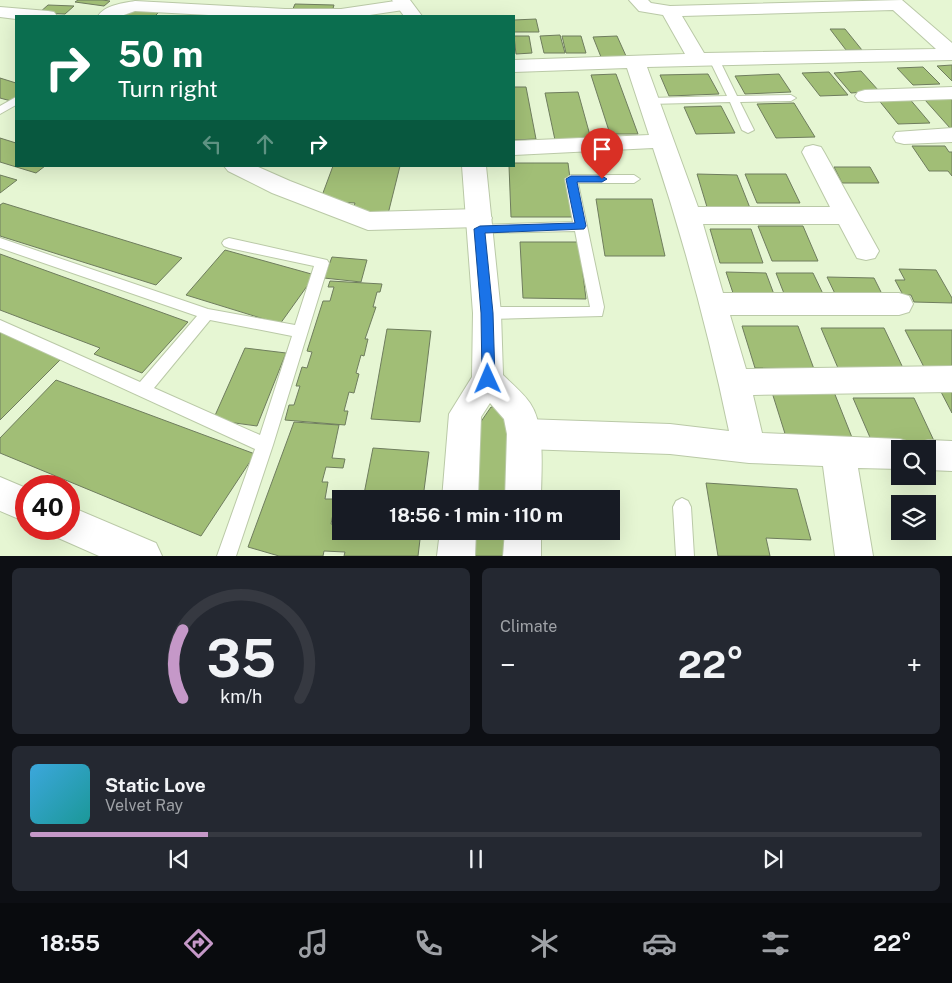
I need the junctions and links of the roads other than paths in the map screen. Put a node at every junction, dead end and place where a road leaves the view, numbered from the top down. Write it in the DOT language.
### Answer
graph roads {
  1 [pos="638,0"];
  2 [pos="895,2"];
  3 [pos="124,4"];
  4 [pos="406,7"];
  5 [pos="670,11"];
  6 [pos="0,12"];
  7 [pos="36,15"];
  8 [pos="108,15"];
  9 [pos="952,54"];
  10 [pos="706,59"];
  11 [pos="635,62"];
  12 [pos="515,66"];
  13 [pos="952,93"];
  14 [pos="865,96"];
  15 [pos="791,98"];
  16 [pos="733,99"];
  17 [pos="15,101"];
  18 [pos="649,101"];
  19 [pos="0,111"];
  20 [pos="748,130"];
  21 [pos="952,135"];
  22 [pos="904,137"];
  23 [pos="663,141"];
  24 [pos="515,148"];
  25 [pos="813,152"];
  26 [pos="238,167"];
  27 [pos="474,167"];
  28 [pos="634,179"];
  29 [pos="846,214"];
  30 [pos="688,216"];
  31 [pos="479,224"];
  32 [pos="580,226"];
  33 [pos="0,243"];
  34 [pos="229,243"];
  35 [pos="866,250"];
  36 [pos="712,304"];
  37 [pos="899,304"];
  38 [pos="487,313"];
  39 [pos="207,314"];
  40 [pos="0,326"];
  41 [pos="300,332"];
  42 [pos="488,379"];
  43 [pos="952,379"];
  44 [pos="734,382"];
  45 [pos="143,390"];
  46 [pos="524,434"];
  47 [pos="265,445"];
  48 [pos="749,448"];
  49 [pos="838,452"];
  50 [pos="891,454"];
  51 [pos="936,455"];
  52 [pos="952,456"];
  53 [pos="461,490"];
  54 [pos="523,490"];
  55 [pos="0,494"];
  56 [pos="15,500"];
  57 [pos="682,507"];
  58 [pos="80,529"];
  59 [pos="457,540"];
  60 [pos="523,540"];
  61 [pos="143,556"];
  62 [pos="226,556"];
  63 [pos="456,556"];
  64 [pos="522,556"];
  65 [pos="685,556"];
  66 [pos="854,556"];
  1 -- 5 [label="street"];
  2 -- 5 [label="street"];
  2 -- 9 [label="street"];
  3 -- 4 [label="street"];
  3 -- 8 [label="street"];
  5 -- 10 [label="street"];
  6 -- 7 [label="street"];
  9 -- 10 [label="street"];
  10 -- 11 [label="street"];
  10 -- 16 [label="lane"];
  11 -- 12 [label="street"];
  11 -- 18 [label="street"];
  13 -- 14 [label="street"];
  15 -- 16 [label="lane"];
  16 -- 18 [label="lane"];
  16 -- 20 [label="lane"];
  17 -- 19 [label="lane"];
  18 -- 23 [label="street"];
  21 -- 22 [label="street"];
  23 -- 24 [label="street"];
  23 -- 30 [label="street"];
  25 -- 29 [label="street"];
  26 -- 31 [label="street"];
  27 -- 31 [label="street"];
  28 -- 32 [label="lane"];
  29 -- 30 [label="street"];
  29 -- 35 [label="street"];
  30 -- 36 [label="street"];
  31 -- 32 [label="lane"];
  31 -- 38 [label="street"];
  32 -- 38 [label="lane"];
  33 -- 39 [label="lane"];
  34 -- 41 [label="lane"];
  36 -- 37 [label="street"];
  36 -- 44 [label="street"];
  38 -- 42 [label="street"];
  39 -- 41 [label="lane"];
  39 -- 45 [label="lane"];
  40 -- 45 [label="lane"];
  41 -- 47 [label="lane"];
  42 -- 46 [label="street"];
  42 -- 53 [label="street"];
  43 -- 44 [label="street"];
  44 -- 48 [label="street"];
  45 -- 47 [label="lane"];
  46 -- 48 [label="street"];
  46 -- 54 [label="street"];
  47 -- 62 [label="lane"];
  48 -- 49 [label="street"];
  49 -- 50 [label="street"];
  49 -- 66 [label="street"];
  51 -- 52 [label="street"];
  55 -- 56 [label="street"];
  57 -- 65 [label="lane"];
  58 -- 61 [label="street"];
  59 -- 63 [label="street"];
  60 -- 64 [label="street"];
}
